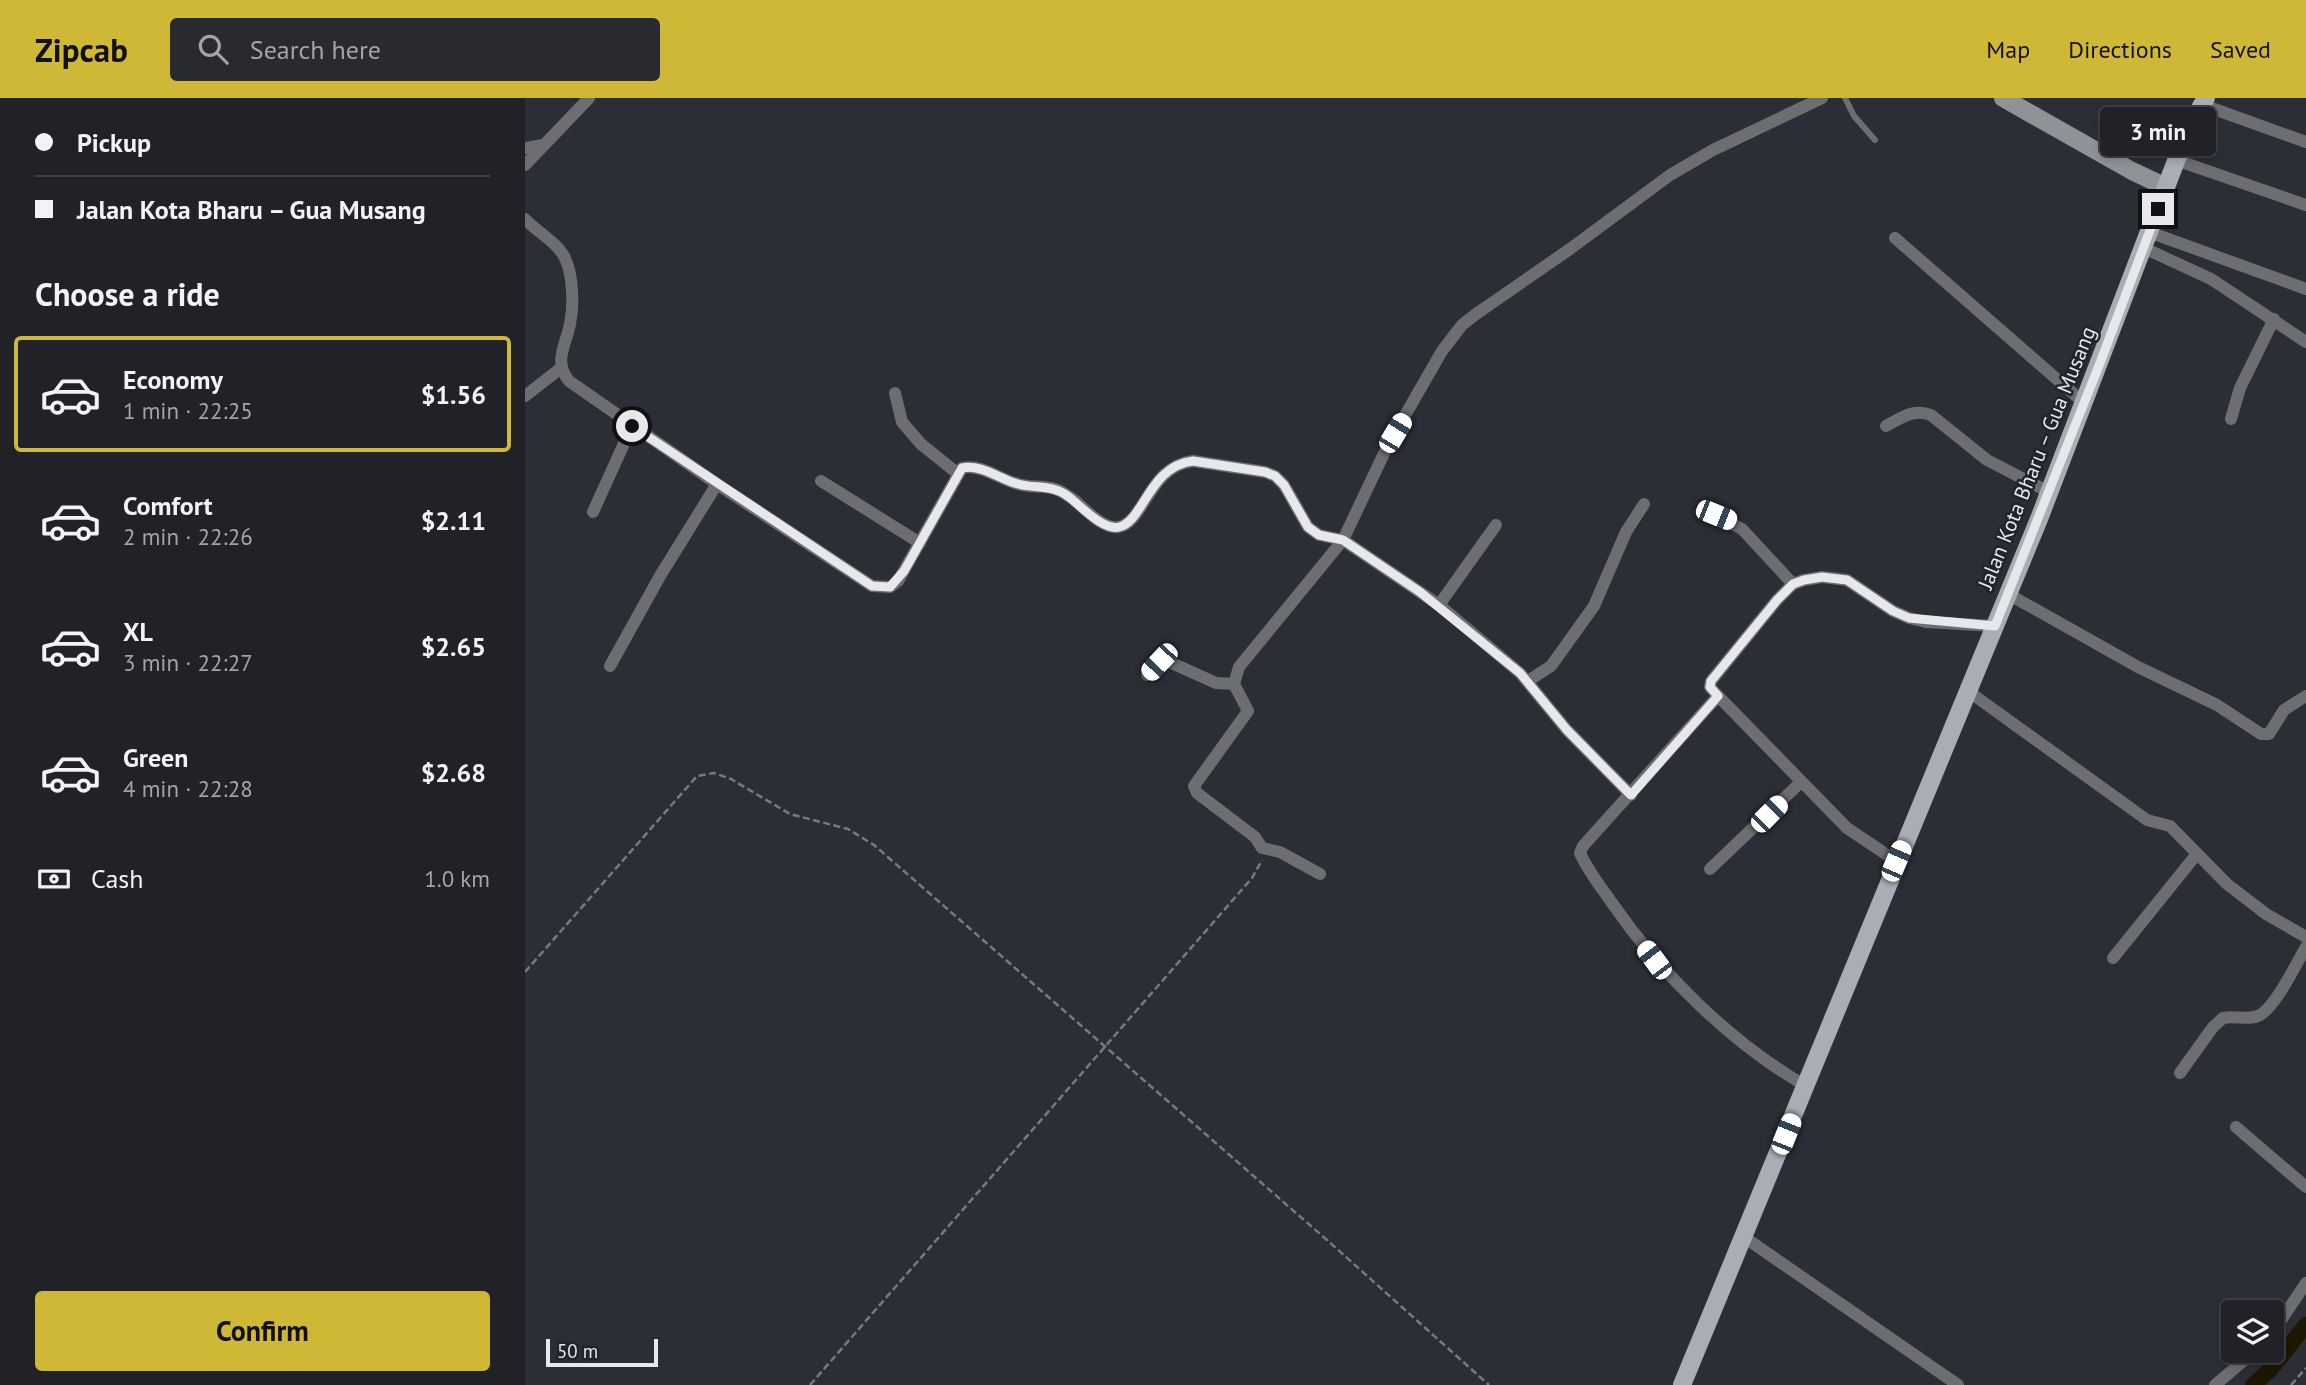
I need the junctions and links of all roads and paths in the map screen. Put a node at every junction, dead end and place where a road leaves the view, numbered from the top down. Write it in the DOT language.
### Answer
graph roads {
  1 [pos="589,98"];
  2 [pos="1822,98"];
  3 [pos="1845,98"];
  4 [pos="2003,98"];
  5 [pos="2200,100"];
  6 [pos="1875,140"];
  7 [pos="2306,142"];
  8 [pos="543,145"];
  9 [pos="525,148"];
  10 [pos="2176,160"];
  11 [pos="525,165"];
  12 [pos="2166,187"];
  13 [pos="2306,205"];
  14 [pos="525,219"];
  15 [pos="1895,237"];
  16 [pos="2146,240"];
  17 [pos="2306,289"];
  18 [pos="2274,319"];
  19 [pos="2306,342"];
  20 [pos="561,368"];
  21 [pos="895,393"];
  22 [pos="525,396"];
  23 [pos="2083,402"];
  24 [pos="2231,419"];
  25 [pos="632,426"];
  26 [pos="1885,426"];
  27 [pos="957,473"];
  28 [pos="821,481"];
  29 [pos="717,484"];
  30 [pos="2049,492"];
  31 [pos="1644,505"];
  32 [pos="593,512"];
  33 [pos="1716,515"];
  34 [pos="1496,525"];
  35 [pos="1343,540"];
  36 [pos="920,543"];
  37 [pos="1793,584"];
  38 [pos="2008,594"];
  39 [pos="1439,606"];
  40 [pos="1995,626"];
  41 [pos="610,666"];
  42 [pos="1147,675"];
  43 [pos="1528,681"];
  44 [pos="1234,684"];
  45 [pos="1968,691"];
  46 [pos="2306,695"];
  47 [pos="1718,696"];
  48 [pos="1801,782"];
  49 [pos="1631,795"];
  50 [pos="1262,848"];
  51 [pos="2196,855"];
  52 [pos="1896,861"];
  53 [pos="1710,869"];
  54 [pos="1320,874"];
  55 [pos="2306,937"];
  56 [pos="2306,947"];
  57 [pos="2113,958"];
  58 [pos="525,972"];
  59 [pos="1103,1047"];
  60 [pos="2180,1073"];
  61 [pos="1806,1086"];
  62 [pos="2236,1127"];
  63 [pos="2306,1187"];
  64 [pos="1744,1237"];
  65 [pos="2306,1283"];
  66 [pos="2284,1316"];
  67 [pos="2241,1363"];
  68 [pos="2306,1368"];
  69 [pos="810,1385"];
  70 [pos="1489,1385"];
  71 [pos="1682,1385"];
  72 [pos="1958,1385"];
  73 [pos="2215,1385"];
  74 [pos="2291,1385"];
  1 -- 8 [label="street"];
  2 -- 35 [label="street"];
  3 -- 6 [label="lane"];
  4 -- 12 [label="main road"];
  5 -- 7 [label="street"];
  5 -- 10 [label="main road, Jalan Kota Bharu – Gua Musang"];
  8 -- 9 [label="street"];
  8 -- 11 [label="street"];
  10 -- 12 [label="main road, Jalan Kota Bharu – Gua Musang"];
  10 -- 13 [label="street"];
  12 -- 16 [label="main road, Jalan Kota Bharu – Gua Musang"];
  14 -- 20 [label="street"];
  15 -- 23 [label="street"];
  16 -- 17 [label="street"];
  16 -- 18 [label="street"];
  16 -- 23 [label="main road, Jalan Kota Bharu – Gua Musang"];
  18 -- 19 [label="street"];
  18 -- 24 [label="street"];
  20 -- 22 [label="street"];
  20 -- 25 [label="street"];
  21 -- 27 [label="street"];
  23 -- 30 [label="main road, Jalan Kota Bharu – Gua Musang"];
  25 -- 29 [label="street"];
  25 -- 32 [label="street"];
  26 -- 30 [label="street"];
  27 -- 35 [label="street"];
  27 -- 36 [label="street"];
  28 -- 36 [label="street"];
  29 -- 36 [label="street"];
  29 -- 41 [label="street"];
  30 -- 38 [label="main road, Jalan Kota Bharu – Gua Musang"];
  31 -- 43 [label="street"];
  33 -- 37 [label="street"];
  34 -- 39 [label="street"];
  35 -- 39 [label="street"];
  35 -- 44 [label="street"];
  37 -- 40 [label="street"];
  37 -- 47 [label="street"];
  38 -- 40 [label="main road, Jalan Kota Bharu – Gua Musang"];
  38 -- 46 [label="street"];
  39 -- 43 [label="street"];
  40 -- 45 [label="main road, Jalan Kota Bharu – Gua Musang"];
  42 -- 44 [label="street"];
  43 -- 49 [label="street"];
  44 -- 50 [label="street"];
  45 -- 51 [label="street"];
  45 -- 52 [label="main road, Jalan Kota Bharu – Gua Musang"];
  47 -- 48 [label="street"];
  47 -- 49 [label="street"];
  48 -- 52 [label="street"];
  48 -- 53 [label="street"];
  49 -- 61 [label="street"];
  50 -- 54 [label="street"];
  50 -- 59 [label="path"];
  51 -- 55 [label="street"];
  51 -- 57 [label="street"];
  52 -- 61 [label="main road, Jalan Kota Bharu – Gua Musang"];
  56 -- 60 [label="street"];
  58 -- 59 [label="path"];
  59 -- 69 [label="path"];
  59 -- 70 [label="path"];
  61 -- 64 [label="main road, Jalan Kota Bharu – Gua Musang"];
  62 -- 63 [label="street"];
  64 -- 71 [label="main road, Jalan Kota Bharu – Gua Musang"];
  64 -- 72 [label="street"];
  65 -- 66 [label="street"];
  67 -- 73 [label="street"];
  68 -- 74 [label="path"];
}
